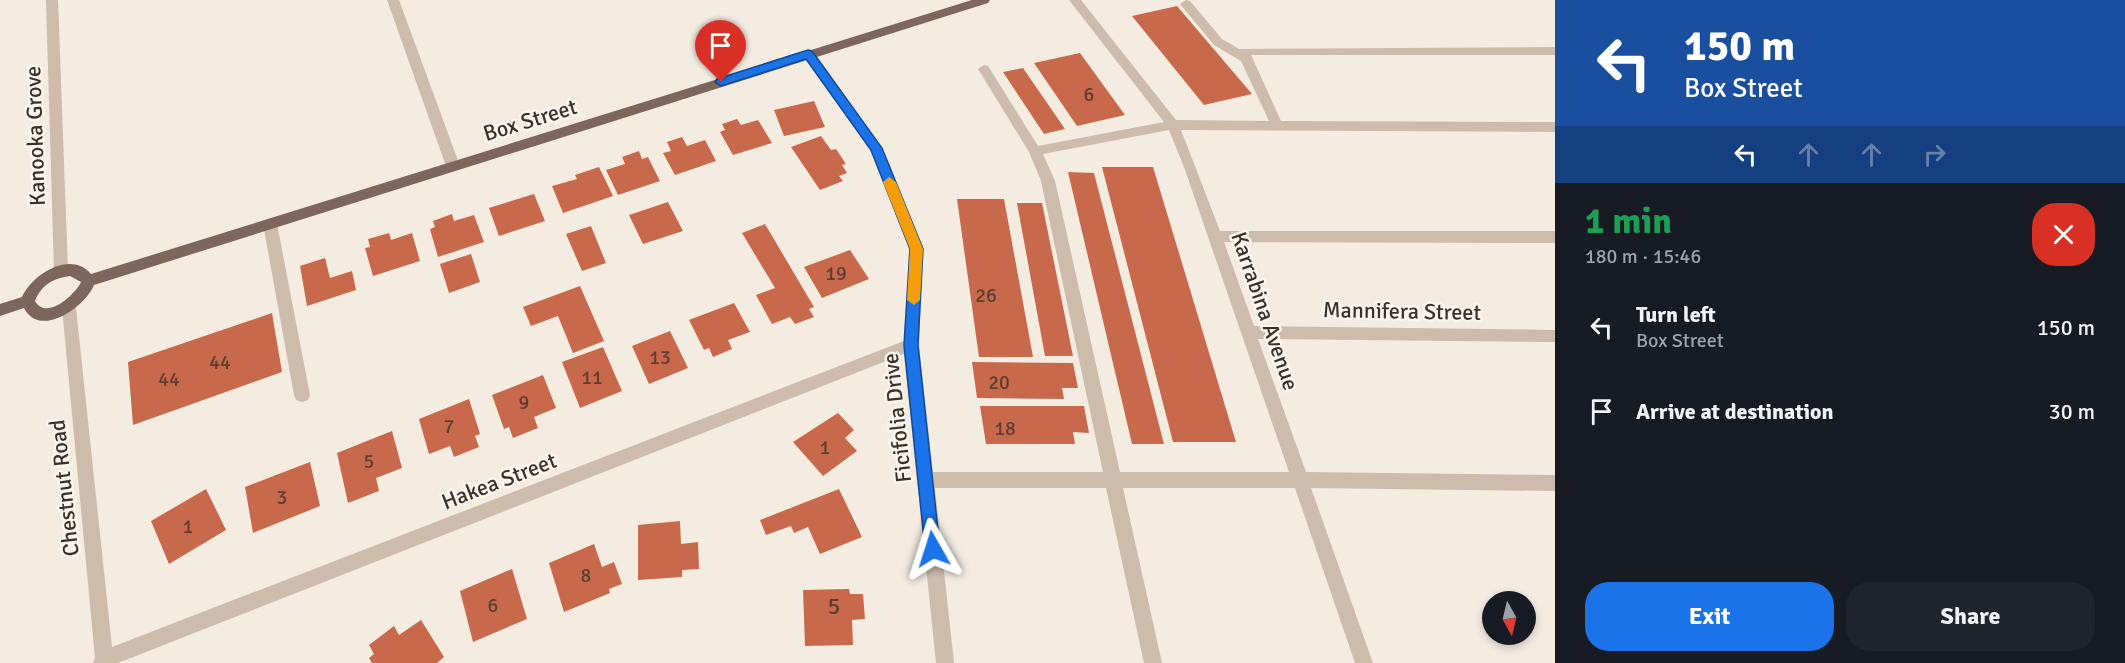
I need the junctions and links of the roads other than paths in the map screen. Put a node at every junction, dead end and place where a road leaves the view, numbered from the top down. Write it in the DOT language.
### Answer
graph roads {
  1 [pos="52,0"];
  2 [pos="393,0"];
  3 [pos="984,0"];
  4 [pos="1075,0"];
  5 [pos="1186,4"];
  6 [pos="1555,51"];
  7 [pos="808,54"];
  8 [pos="1246,58"];
  9 [pos="984,69"];
  10 [pos="1173,125"];
  11 [pos="1277,125"];
  12 [pos="1555,127"];
  13 [pos="1035,151"];
  14 [pos="453,166"];
  15 [pos="270,224"];
  16 [pos="1215,236"];
  17 [pos="1555,237"];
  18 [pos="61,271"];
  19 [pos="88,281"];
  20 [pos="28,301"];
  21 [pos="69,308"];
  22 [pos="0,310"];
  23 [pos="1248,332"];
  24 [pos="1555,336"];
  25 [pos="911,345"];
  26 [pos="302,395"];
  27 [pos="925,480"];
  28 [pos="1300,480"];
  29 [pos="1113,481"];
  30 [pos="1555,483"];
  31 [pos="103,661"];
  32 [pos="945,663"];
  33 [pos="1153,663"];
  34 [pos="1364,663"];
  1 -- 18 [label="street, Kanooka Grove"];
  2 -- 14 [label="street"];
  3 -- 7 [label="main road, Box Street"];
  4 -- 10 [label="street, Karrabina Avenue"];
  5 -- 8 [label="street"];
  6 -- 8 [label="street"];
  7 -- 14 [label="main road, Box Street"];
  7 -- 25 [label="street, Ficifolia Drive"];
  8 -- 11 [label="street"];
  9 -- 13 [label="street"];
  10 -- 11 [label="street"];
  10 -- 13 [label="street"];
  10 -- 16 [label="street, Karrabina Avenue"];
  11 -- 12 [label="street"];
  13 -- 29 [label="street"];
  14 -- 15 [label="main road, Box Street"];
  15 -- 19 [label="main road, Box Street"];
  15 -- 26 [label="street"];
  16 -- 17 [label="street"];
  16 -- 23 [label="street, Karrabina Avenue"];
  18 -- 19 [label="main road"];
  18 -- 20 [label="main road"];
  19 -- 21 [label="main road"];
  20 -- 21 [label="main road"];
  20 -- 22 [label="main road"];
  21 -- 31 [label="street, Chestnut Road"];
  23 -- 24 [label="street, Mannifera Street"];
  23 -- 28 [label="street, Karrabina Avenue"];
  25 -- 27 [label="street, Ficifolia Drive"];
  25 -- 31 [label="street, Hakea Street"];
  27 -- 29 [label="street"];
  27 -- 32 [label="street, Ficifolia Drive"];
  28 -- 29 [label="street"];
  28 -- 30 [label="street"];
  28 -- 34 [label="street, Karrabina Avenue"];
  29 -- 33 [label="street"];
}
